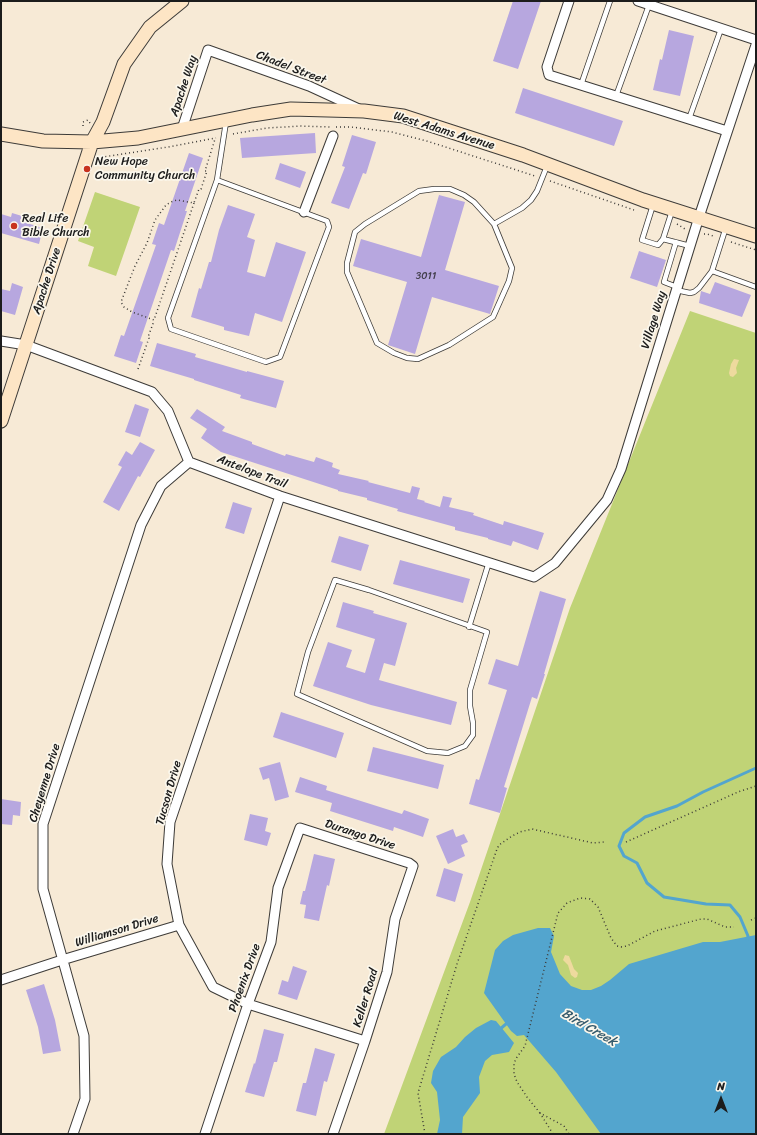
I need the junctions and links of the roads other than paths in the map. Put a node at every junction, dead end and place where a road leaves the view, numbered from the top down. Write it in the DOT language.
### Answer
graph roads {
  1 [pos="182,1"];
  2 [pos="569,1"];
  3 [pos="610,1"];
  4 [pos="638,1"];
  5 [pos="648,5"];
  6 [pos="721,28"];
  7 [pos="756,40"];
  8 [pos="756,45"];
  9 [pos="208,50"];
  10 [pos="581,85"];
  11 [pos="616,96"];
  12 [pos="364,111"];
  13 [pos="689,119"];
  14 [pos="226,120"];
  15 [pos="182,129"];
  16 [pos="727,131"];
  17 [pos="1,134"];
  18 [pos="333,136"];
  19 [pos="92,142"];
  20 [pos="548,164"];
  21 [pos="217,180"];
  22 [pos="654,203"];
  23 [pos="673,209"];
  24 [pos="304,212"];
  25 [pos="699,217"];
  26 [pos="494,224"];
  27 [pos="726,226"];
  28 [pos="756,236"];
  29 [pos="663,239"];
  30 [pos="676,242"];
  31 [pos="690,246"];
  32 [pos="712,271"];
  33 [pos="756,287"];
  34 [pos="676,289"];
  35 [pos="1,341"];
  36 [pos="26,345"];
  37 [pos="1,421"];
  38 [pos="189,462"];
  39 [pos="280,496"];
  40 [pos="489,562"];
  41 [pos="534,577"];
  42 [pos="469,627"];
  43 [pos="300,828"];
  44 [pos="412,866"];
  45 [pos="179,925"];
  46 [pos="62,960"];
  47 [pos="1,980"];
  48 [pos="248,1004"];
  49 [pos="365,1041"];
  50 [pos="73,1134"];
  51 [pos="205,1134"];
  52 [pos="333,1134"];
  1 -- 19 [label="main road, Apache Drive"];
  2 -- 10 [label="street"];
  3 -- 10 [label="lane"];
  4 -- 5 [label="street"];
  5 -- 6 [label="street"];
  5 -- 11 [label="lane"];
  6 -- 7 [label="street"];
  6 -- 13 [label="lane"];
  8 -- 16 [label="street, Village Way"];
  9 -- 12 [label="street, Chadel Street"];
  9 -- 15 [label="street, Apache Way"];
  10 -- 11 [label="street"];
  11 -- 13 [label="street"];
  12 -- 14 [label="main road, West Adams Avenue"];
  12 -- 20 [label="main road, West Adams Avenue"];
  13 -- 16 [label="street"];
  14 -- 15 [label="main road, West Adams Avenue"];
  14 -- 21 [label="lane"];
  15 -- 19 [label="main road, West Adams Avenue"];
  16 -- 25 [label="street, Village Way"];
  17 -- 19 [label="main road, West Adams Avenue"];
  18 -- 24 [label="street"];
  19 -- 36 [label="main road, Apache Drive"];
  20 -- 22 [label="main road, West Adams Avenue"];
  20 -- 26 [label="lane"];
  21 -- 24 [label="lane"];
  21 -- 24 [label="lane"];
  22 -- 23 [label="main road, West Adams Avenue"];
  22 -- 29 [label="lane"];
  23 -- 25 [label="main road, West Adams Avenue"];
  23 -- 29 [label="lane"];
  25 -- 27 [label="main road, West Adams Avenue"];
  25 -- 31 [label="street, Village Way"];
  26 -- 26 [label="lane"];
  27 -- 28 [label="main road, West Adams Avenue"];
  27 -- 32 [label="lane"];
  29 -- 30 [label="lane"];
  30 -- 31 [label="lane"];
  30 -- 34 [label="lane"];
  31 -- 34 [label="street, Village Way"];
  32 -- 33 [label="lane"];
  32 -- 34 [label="lane"];
  34 -- 41 [label="street, Village Way"];
  35 -- 36 [label="street"];
  36 -- 37 [label="main road, Apache Drive"];
  36 -- 38 [label="street"];
  38 -- 39 [label="street, Antelope Trail"];
  38 -- 46 [label="street, Cheyenne Drive"];
  39 -- 40 [label="street, Antelope Trail"];
  39 -- 45 [label="street, Tucson Drive"];
  40 -- 41 [label="street, Antelope Trail"];
  40 -- 42 [label="lane"];
  42 -- 42 [label="lane"];
  43 -- 44 [label="street, Durango Drive"];
  43 -- 48 [label="street, Phoenix Drive"];
  44 -- 49 [label="street, Keller Road"];
  45 -- 46 [label="street, Williamson Drive"];
  45 -- 48 [label="street, Tucson Drive"];
  46 -- 47 [label="street, Williamson Drive"];
  46 -- 50 [label="street, Cheyenne Drive"];
  48 -- 49 [label="street, Tucson Drive"];
  48 -- 51 [label="street, Phoenix Drive"];
  49 -- 52 [label="street, Keller Road"];
}
